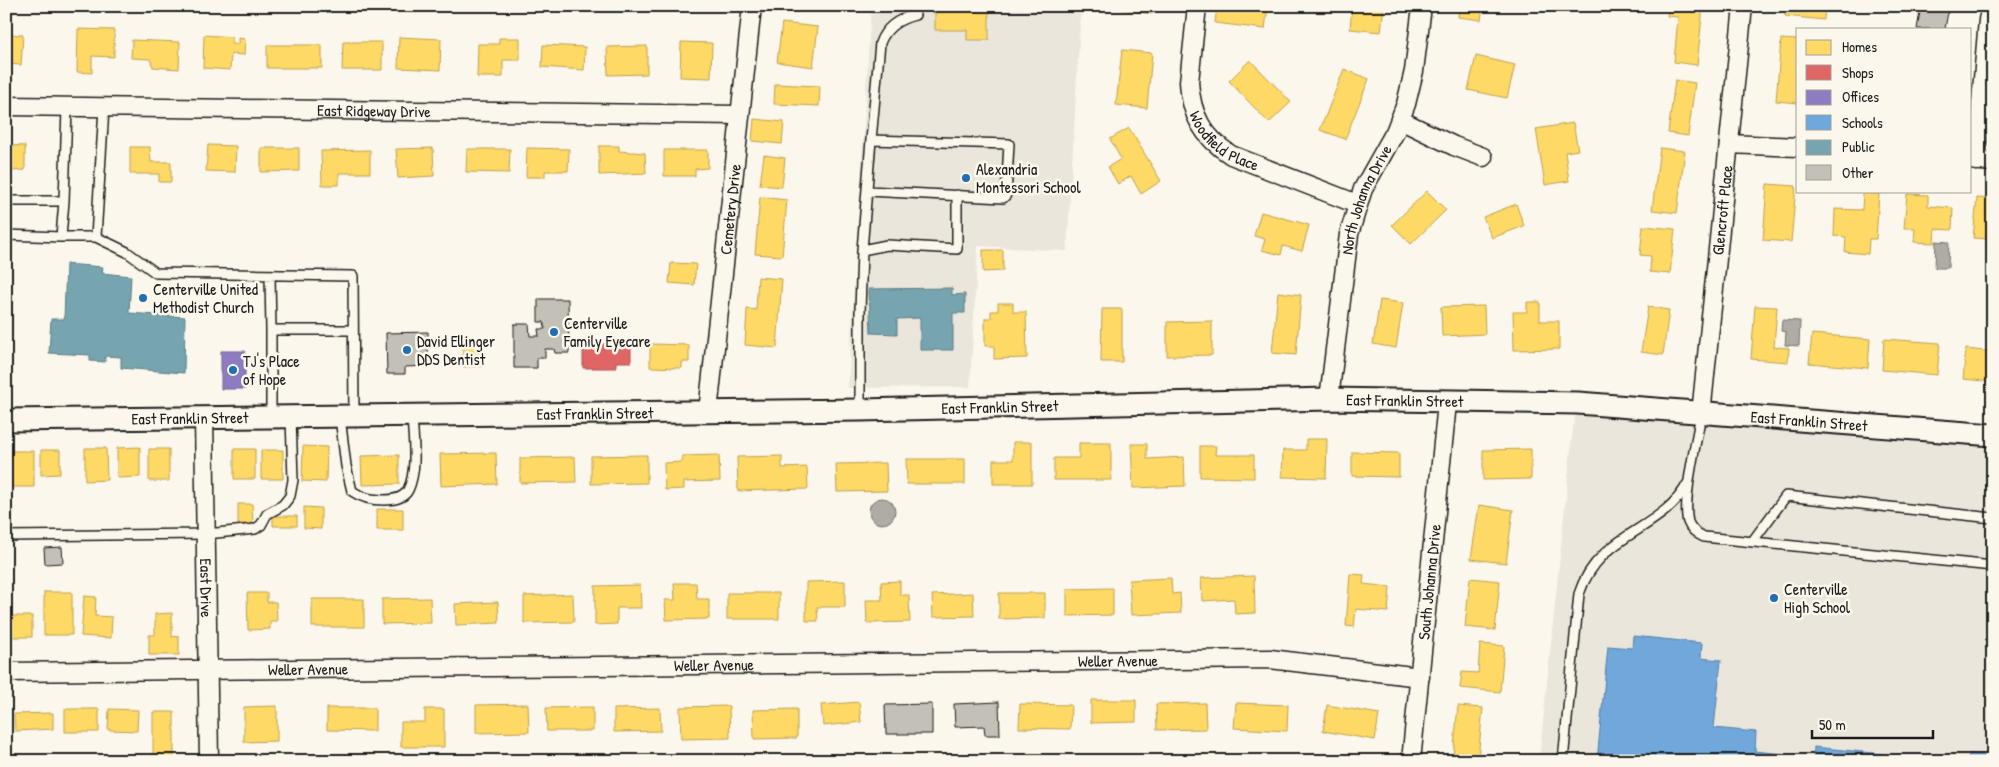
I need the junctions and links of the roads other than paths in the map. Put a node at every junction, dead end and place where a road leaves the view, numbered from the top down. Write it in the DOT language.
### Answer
graph roads {
  1 [pos="752,6"];
  2 [pos="1197,6"];
  3 [pos="1422,6"];
  4 [pos="1743,6"];
  5 [pos="1991,6"];
  6 [pos="915,15"];
  7 [pos="6,106"];
  8 [pos="67,108"];
  9 [pos="104,108"];
  10 [pos="740,115"];
  11 [pos="1400,120"];
  12 [pos="871,140"];
  13 [pos="1729,144"];
  14 [pos="1796,147"];
  15 [pos="1483,157"];
  16 [pos="1980,161"];
  17 [pos="868,191"];
  18 [pos="957,195"];
  19 [pos="6,201"];
  20 [pos="64,201"];
  21 [pos="1357,204"];
  22 [pos="6,235"];
  23 [pos="61,237"];
  24 [pos="96,237"];
  25 [pos="862,250"];
  26 [pos="270,276"];
  27 [pos="271,330"];
  28 [pos="353,330"];
  29 [pos="1329,399"];
  30 [pos="1447,403"];
  31 [pos="860,410"];
  32 [pos="708,412"];
  33 [pos="1701,414"];
  34 [pos="412,416"];
  35 [pos="204,417"];
  36 [pos="281,417"];
  37 [pos="347,417"];
  38 [pos="6,420"];
  39 [pos="1993,435"];
  40 [pos="1692,471"];
  41 [pos="1993,518"];
  42 [pos="207,534"];
  43 [pos="6,536"];
  44 [pos="1752,542"];
  45 [pos="1993,566"];
  46 [pos="208,670"];
  47 [pos="6,672"];
  48 [pos="1420,677"];
  49 [pos="209,761"];
  50 [pos="1412,761"];
  51 [pos="1563,761"];
  1 -- 10 [label="street, Cemetery Drive"];
  2 -- 21 [label="street, Woodfield Place"];
  3 -- 11 [label="street, North Johanna Drive"];
  4 -- 13 [label="street, Glencroft Place"];
  5 -- 16 [label="street"];
  6 -- 12 [label="lane"];
  7 -- 8 [label="street, East Ridgeway Drive"];
  8 -- 9 [label="street, East Ridgeway Drive"];
  8 -- 20 [label="lane"];
  9 -- 10 [label="street, East Ridgeway Drive"];
  9 -- 24 [label="lane"];
  10 -- 32 [label="street, Cemetery Drive"];
  11 -- 15 [label="street"];
  11 -- 21 [label="street, North Johanna Drive"];
  12 -- 17 [label="lane"];
  12 -- 18 [label="lane"];
  13 -- 14 [label="street"];
  13 -- 33 [label="street, Glencroft Place"];
  17 -- 18 [label="lane"];
  17 -- 25 [label="lane"];
  18 -- 25 [label="lane"];
  19 -- 20 [label="lane"];
  20 -- 23 [label="lane"];
  21 -- 29 [label="street, North Johanna Drive"];
  22 -- 23 [label="lane"];
  23 -- 24 [label="lane"];
  24 -- 26 [label="lane"];
  25 -- 31 [label="lane"];
  26 -- 27 [label="lane"];
  26 -- 28 [label="lane"];
  27 -- 28 [label="lane"];
  27 -- 36 [label="lane"];
  28 -- 37 [label="lane"];
  29 -- 30 [label="street, East Franklin Street"];
  29 -- 31 [label="street, East Franklin Street"];
  30 -- 33 [label="street, East Franklin Street"];
  30 -- 48 [label="street, South Johanna Drive"];
  31 -- 32 [label="street, East Franklin Street"];
  32 -- 34 [label="street, East Franklin Street"];
  33 -- 39 [label="street, East Franklin Street"];
  33 -- 40 [label="lane"];
  34 -- 37 [label="street, East Franklin Street"];
  34 -- 37 [label="lane"];
  35 -- 36 [label="street, East Franklin Street"];
  35 -- 38 [label="street, East Franklin Street"];
  35 -- 42 [label="street, East Drive"];
  36 -- 37 [label="street, East Franklin Street"];
  36 -- 42 [label="lane"];
  40 -- 44 [label="lane"];
  40 -- 51 [label="lane"];
  41 -- 44 [label="lane"];
  42 -- 43 [label="lane"];
  42 -- 46 [label="street, East Drive"];
  44 -- 45 [label="lane"];
  46 -- 47 [label="street, Weller Avenue"];
  46 -- 48 [label="street, Weller Avenue"];
  46 -- 49 [label="street, East Drive"];
  48 -- 50 [label="street, South Johanna Drive"];
}
